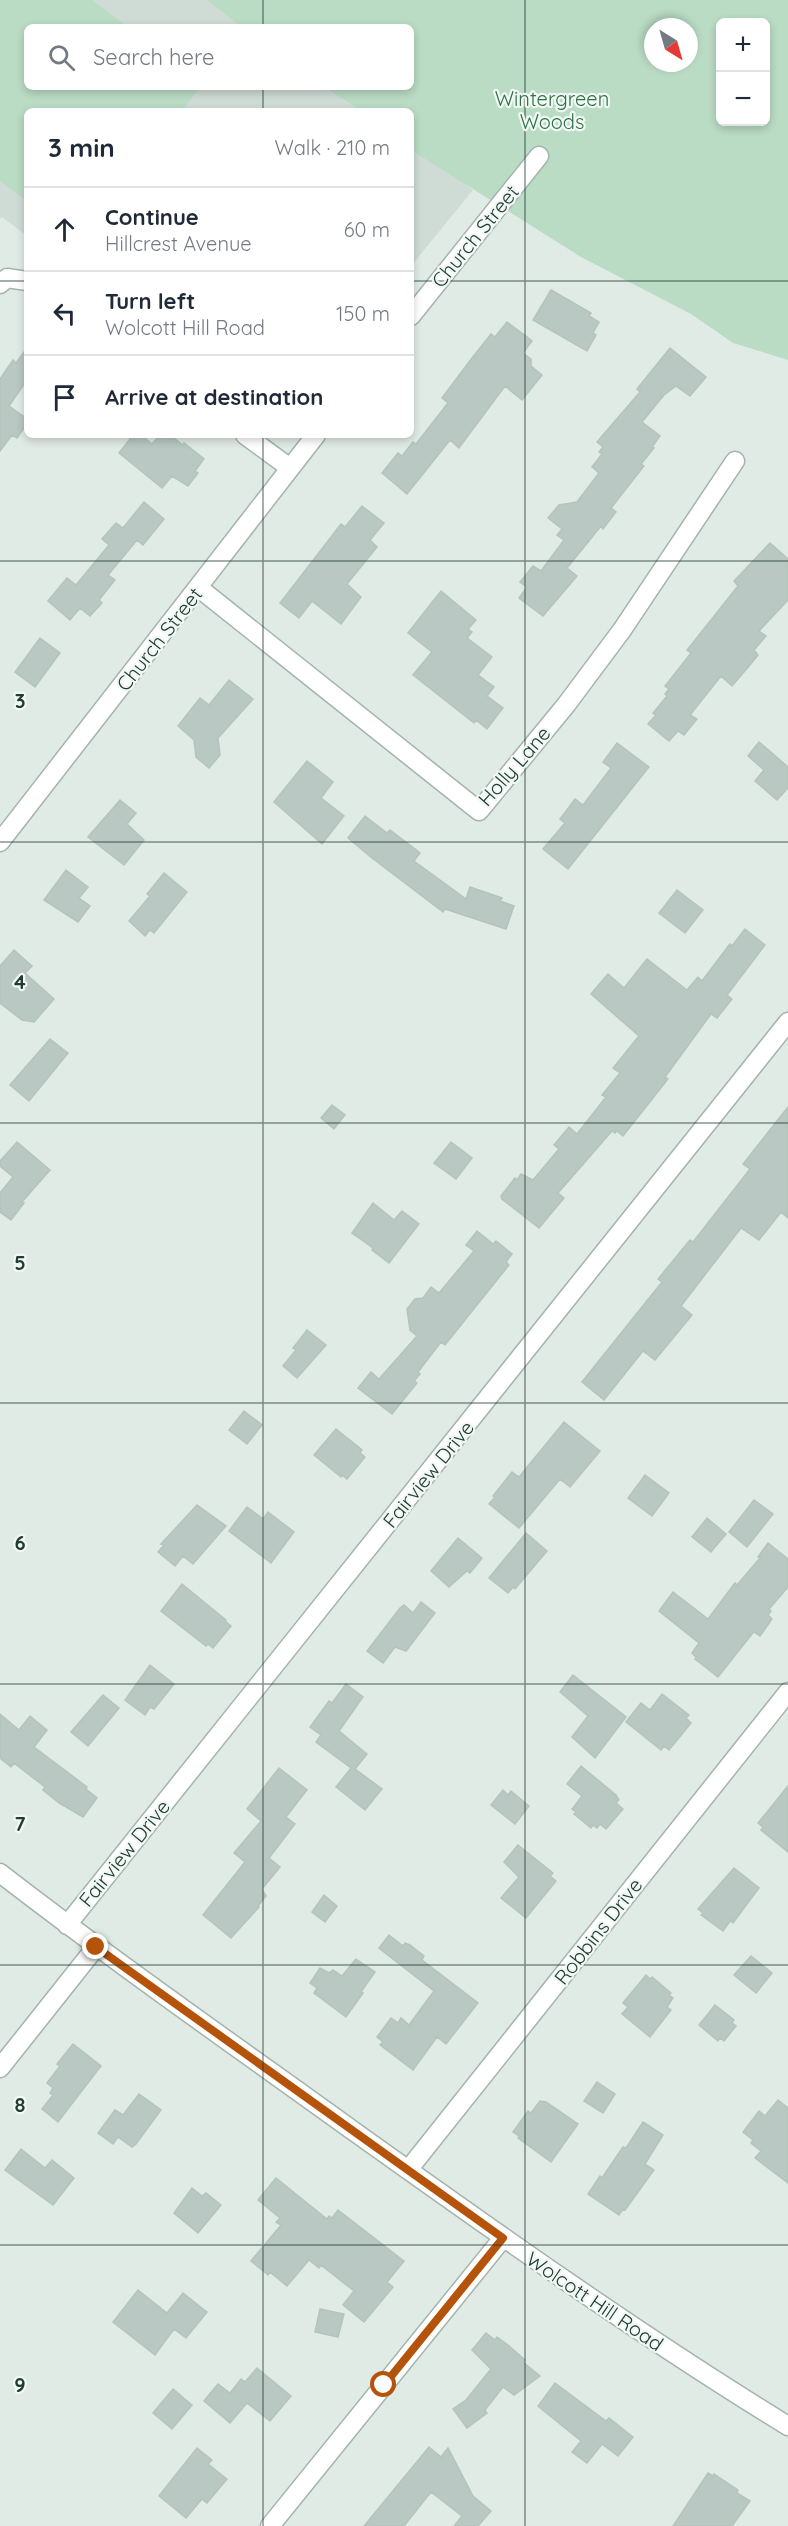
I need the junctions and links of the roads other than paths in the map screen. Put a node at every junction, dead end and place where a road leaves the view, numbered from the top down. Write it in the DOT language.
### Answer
graph roads {
  1 [pos="539,156"];
  2 [pos="24,281"];
  3 [pos="0,284"];
  4 [pos="414,312"];
  5 [pos="249,438"];
  6 [pos="314,438"];
  7 [pos="735,461"];
  8 [pos="290,468"];
  9 [pos="199,588"];
  10 [pos="0,842"];
  11 [pos="788,1022"];
  12 [pos="788,1692"];
  13 [pos="0,1873"];
  14 [pos="67,1925"];
  15 [pos="96,1947"];
  16 [pos="0,2068"];
  17 [pos="408,2170"];
  18 [pos="503,2238"];
  19 [pos="788,2426"];
  20 [pos="270,2526"];
  1 -- 4 [label="street, Church Street"];
  2 -- 3 [label="street"];
  5 -- 8 [label="street"];
  6 -- 8 [label="street, Church Street"];
  7 -- 9 [label="street, Holly Lane"];
  8 -- 9 [label="street, Church Street"];
  9 -- 10 [label="street, Church Street"];
  11 -- 14 [label="street, Fairview Drive"];
  12 -- 17 [label="street, Robbins Drive"];
  13 -- 14 [label="street, Wolcott Hill Road"];
  14 -- 15 [label="street, Wolcott Hill Road"];
  15 -- 16 [label="street"];
  15 -- 17 [label="street, Wolcott Hill Road"];
  17 -- 18 [label="street, Wolcott Hill Road"];
  18 -- 19 [label="street, Wolcott Hill Road"];
  18 -- 20 [label="street"];
}
